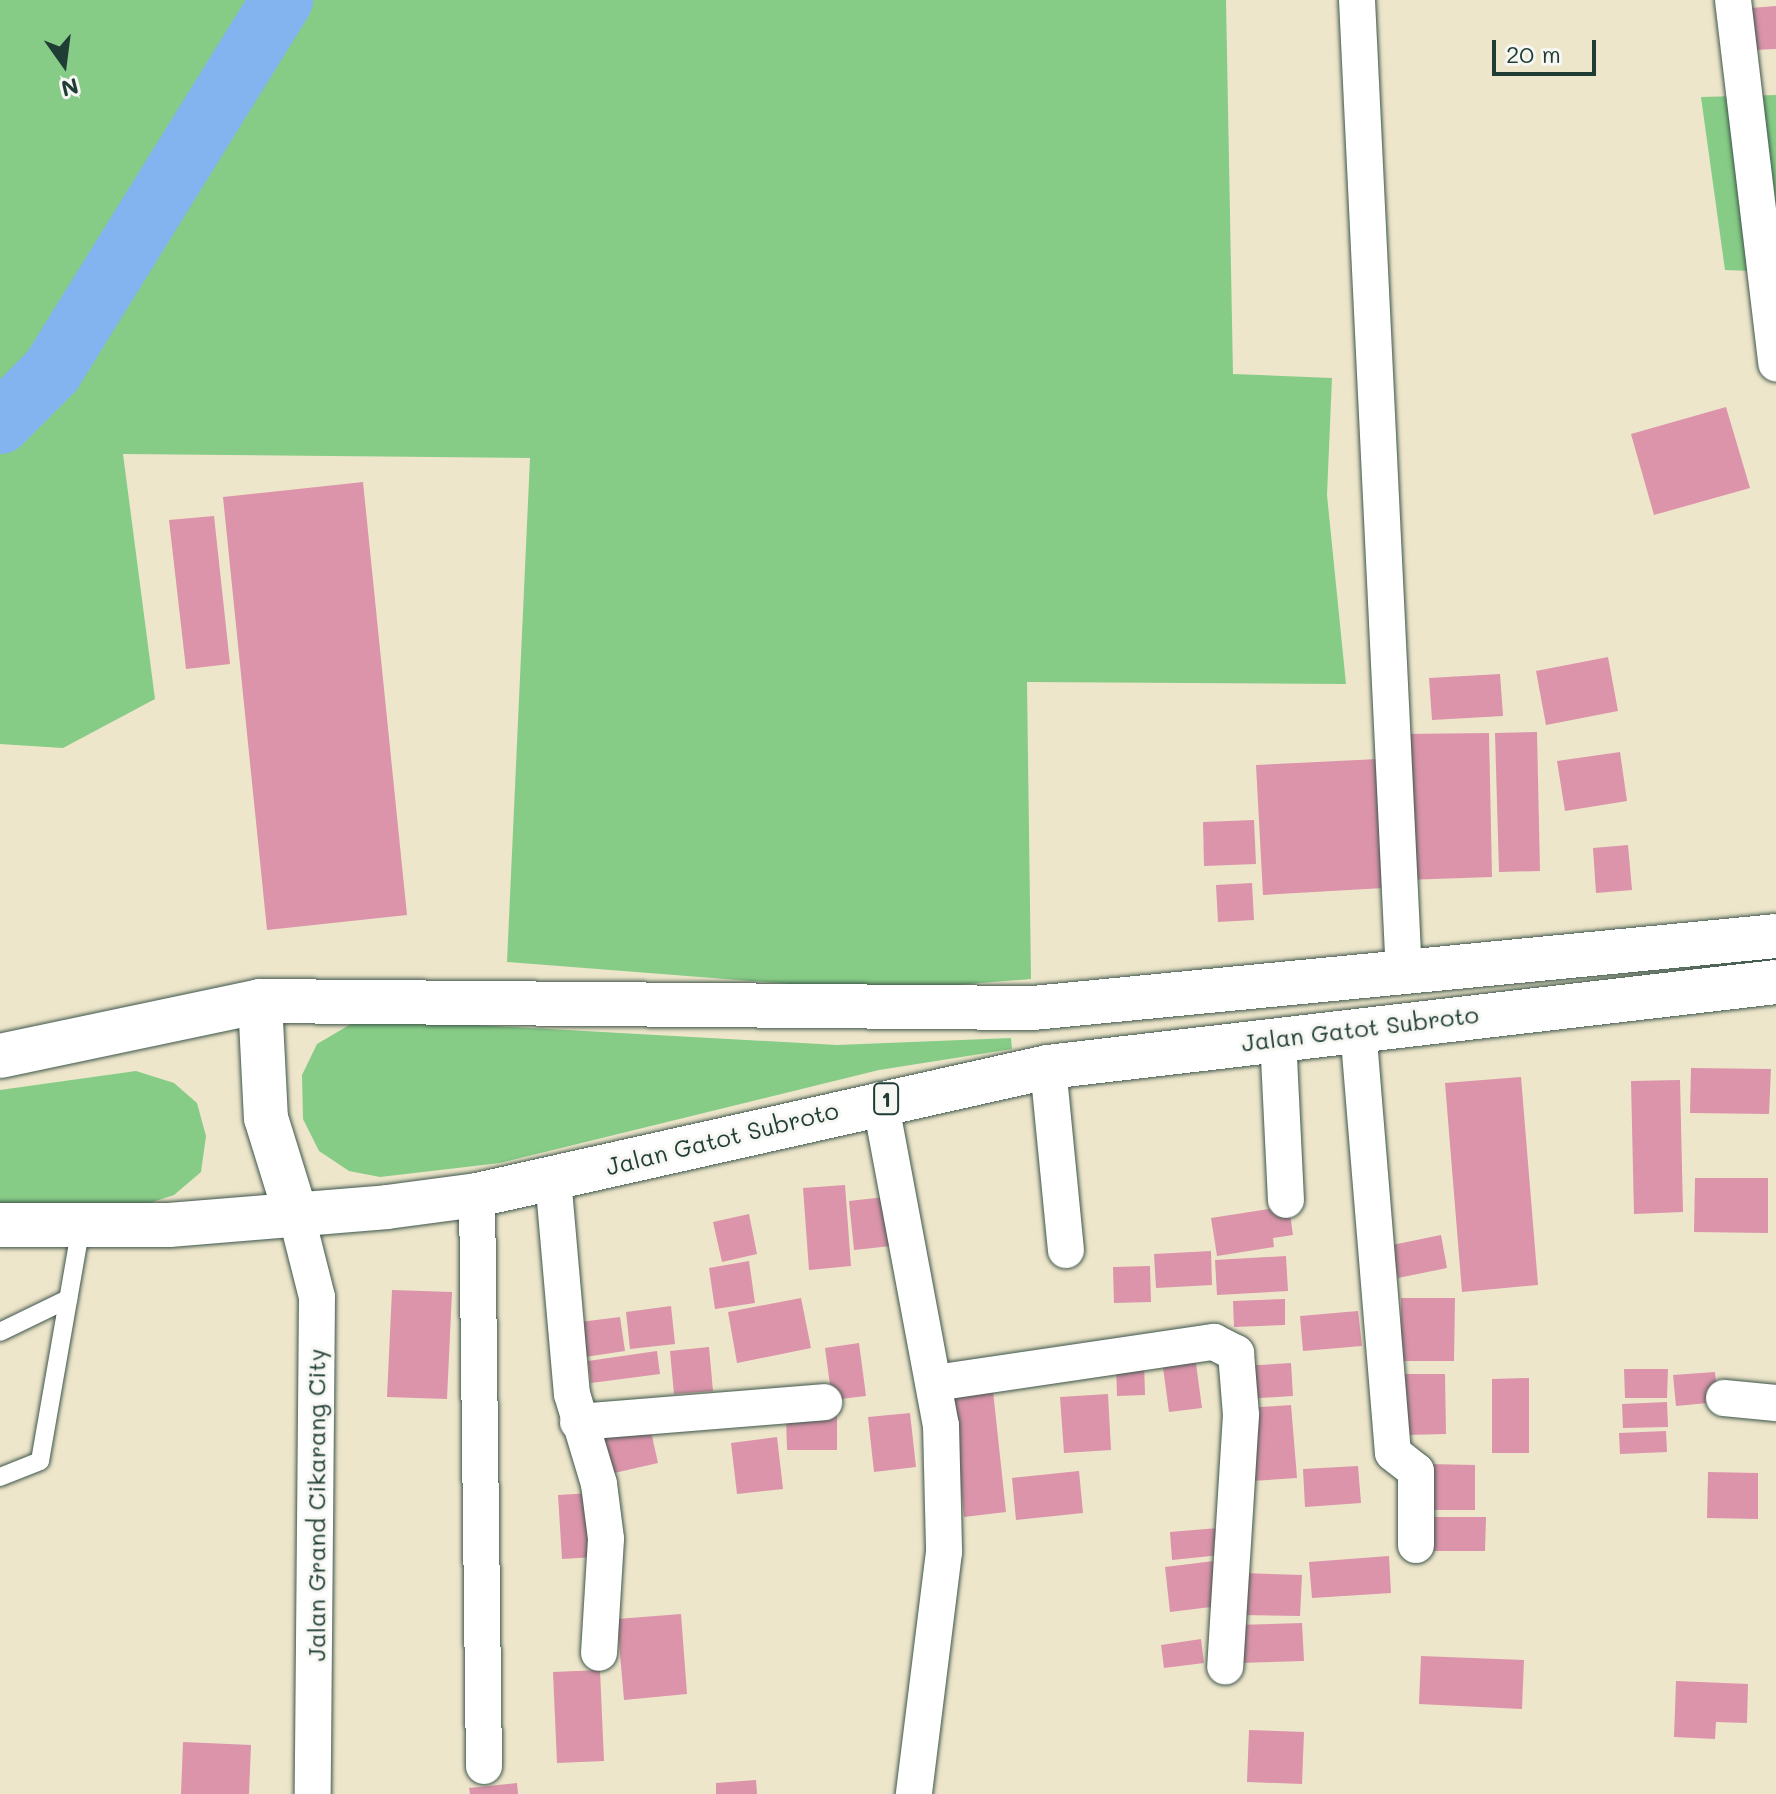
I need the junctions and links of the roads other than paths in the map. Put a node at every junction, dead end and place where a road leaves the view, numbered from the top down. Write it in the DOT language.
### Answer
graph roads {
  1 [pos="1357,0"];
  2 [pos="1733,0"];
  3 [pos="1776,363"];
  4 [pos="1776,936"];
  5 [pos="1404,974"];
  6 [pos="1776,982"];
  7 [pos="260,1001"];
  8 [pos="1358,1028"];
  9 [pos="1278,1037"];
  10 [pos="0,1056"];
  11 [pos="1048,1067"];
  12 [pos="880,1100"];
  13 [pos="553,1178"];
  14 [pos="477,1195"];
  15 [pos="1286,1200"];
  16 [pos="297,1218"];
  17 [pos="0,1225"];
  18 [pos="81,1227"];
  19 [pos="1066,1250"];
  20 [pos="68,1299"];
  21 [pos="0,1332"];
  22 [pos="935,1383"];
  23 [pos="1724,1398"];
  24 [pos="824,1402"];
  25 [pos="1776,1403"];
  26 [pos="578,1422"];
  27 [pos="0,1477"];
  28 [pos="1416,1545"];
  29 [pos="599,1653"];
  30 [pos="1225,1666"];
  31 [pos="484,1766"];
  32 [pos="313,1794"];
  33 [pos="914,1794"];
  1 -- 5 [label="street"];
  2 -- 3 [label="street"];
  4 -- 5 [label="highway, Jalan Gatot Subroto"];
  5 -- 7 [label="highway, Jalan Gatot Subroto"];
  6 -- 8 [label="highway, Jalan Gatot Subroto / 1"];
  7 -- 10 [label="highway, Jalan Gatot Subroto"];
  7 -- 16 [label="highway"];
  8 -- 9 [label="highway, Jalan Gatot Subroto / 1"];
  8 -- 28 [label="street"];
  9 -- 11 [label="highway, Jalan Gatot Subroto / 1"];
  9 -- 15 [label="street"];
  11 -- 12 [label="highway, Jalan Gatot Subroto / 1"];
  11 -- 19 [label="street"];
  12 -- 13 [label="highway, Jalan Gatot Subroto / 1"];
  12 -- 22 [label="street"];
  13 -- 14 [label="highway, Jalan Gatot Subroto / 1"];
  13 -- 26 [label="street"];
  14 -- 16 [label="highway, Jalan Gatot Subroto / 1"];
  14 -- 31 [label="street"];
  16 -- 18 [label="highway, Jalan Gatot Subroto / 1"];
  16 -- 32 [label="street, Jalan Grand Cikarang City"];
  17 -- 18 [label="highway, Jalan Gatot Subroto / 1"];
  18 -- 20 [label="lane"];
  20 -- 21 [label="lane"];
  20 -- 27 [label="lane"];
  22 -- 30 [label="street"];
  22 -- 33 [label="street"];
  23 -- 25 [label="street"];
  24 -- 26 [label="street"];
  26 -- 29 [label="street"];
}
